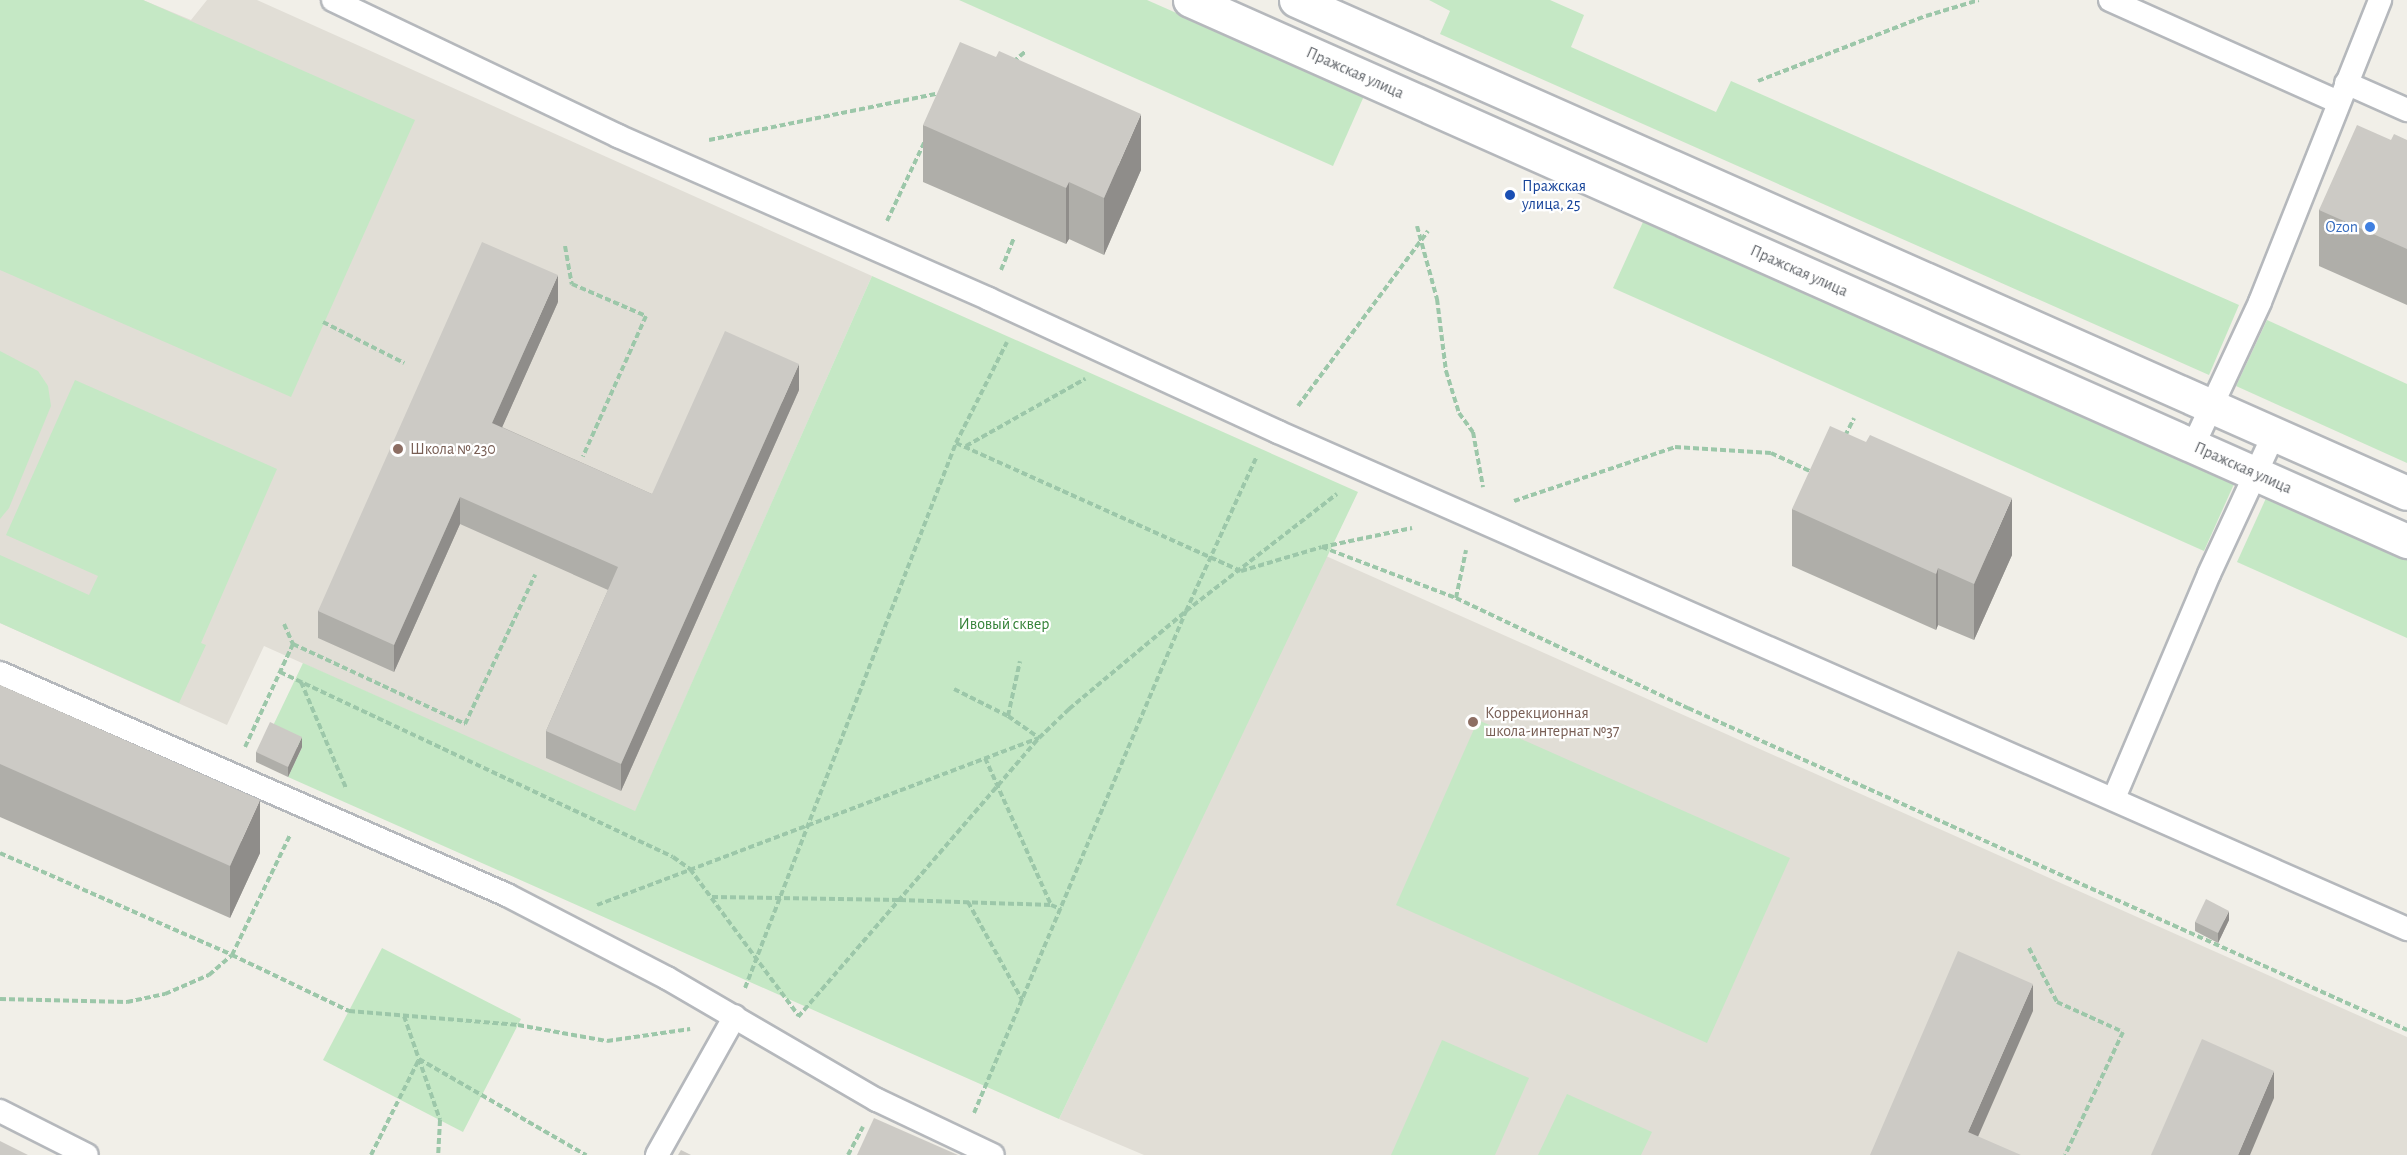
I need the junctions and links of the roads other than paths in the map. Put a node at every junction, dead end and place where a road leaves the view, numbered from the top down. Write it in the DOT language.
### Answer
graph roads {
  1 [pos="333,0"];
  2 [pos="1190,0"];
  3 [pos="1296,0"];
  4 [pos="2110,0"];
  5 [pos="2380,0"];
  6 [pos="2342,92"];
  7 [pos="2407,110"];
  8 [pos="2213,407"];
  9 [pos="2274,434"];
  10 [pos="2193,446"];
  11 [pos="2255,473"];
  12 [pos="2407,493"];
  13 [pos="2407,541"];
  14 [pos="0,673"];
  15 [pos="2114,798"];
  16 [pos="2407,929"];
  17 [pos="735,1016"];
  18 [pos="0,1112"];
  19 [pos="87,1155"];
  20 [pos="657,1155"];
  21 [pos="993,1155"];
  1 -- 15 [label="lane"];
  2 -- 10 [label="street, Пражская улица"];
  3 -- 8 [label="street"];
  4 -- 6 [label="lane"];
  5 -- 6 [label="lane"];
  6 -- 7 [label="lane"];
  6 -- 8 [label="lane"];
  8 -- 9 [label="street"];
  8 -- 10 [label="lane"];
  9 -- 11 [label="lane"];
  9 -- 12 [label="street"];
  10 -- 11 [label="street, Пражская улица"];
  11 -- 13 [label="street, Пражская улица"];
  11 -- 15 [label="lane"];
  14 -- 17 [label="lane"];
  15 -- 16 [label="lane"];
  17 -- 20 [label="lane"];
  17 -- 21 [label="lane"];
  18 -- 19 [label="lane"];
}
